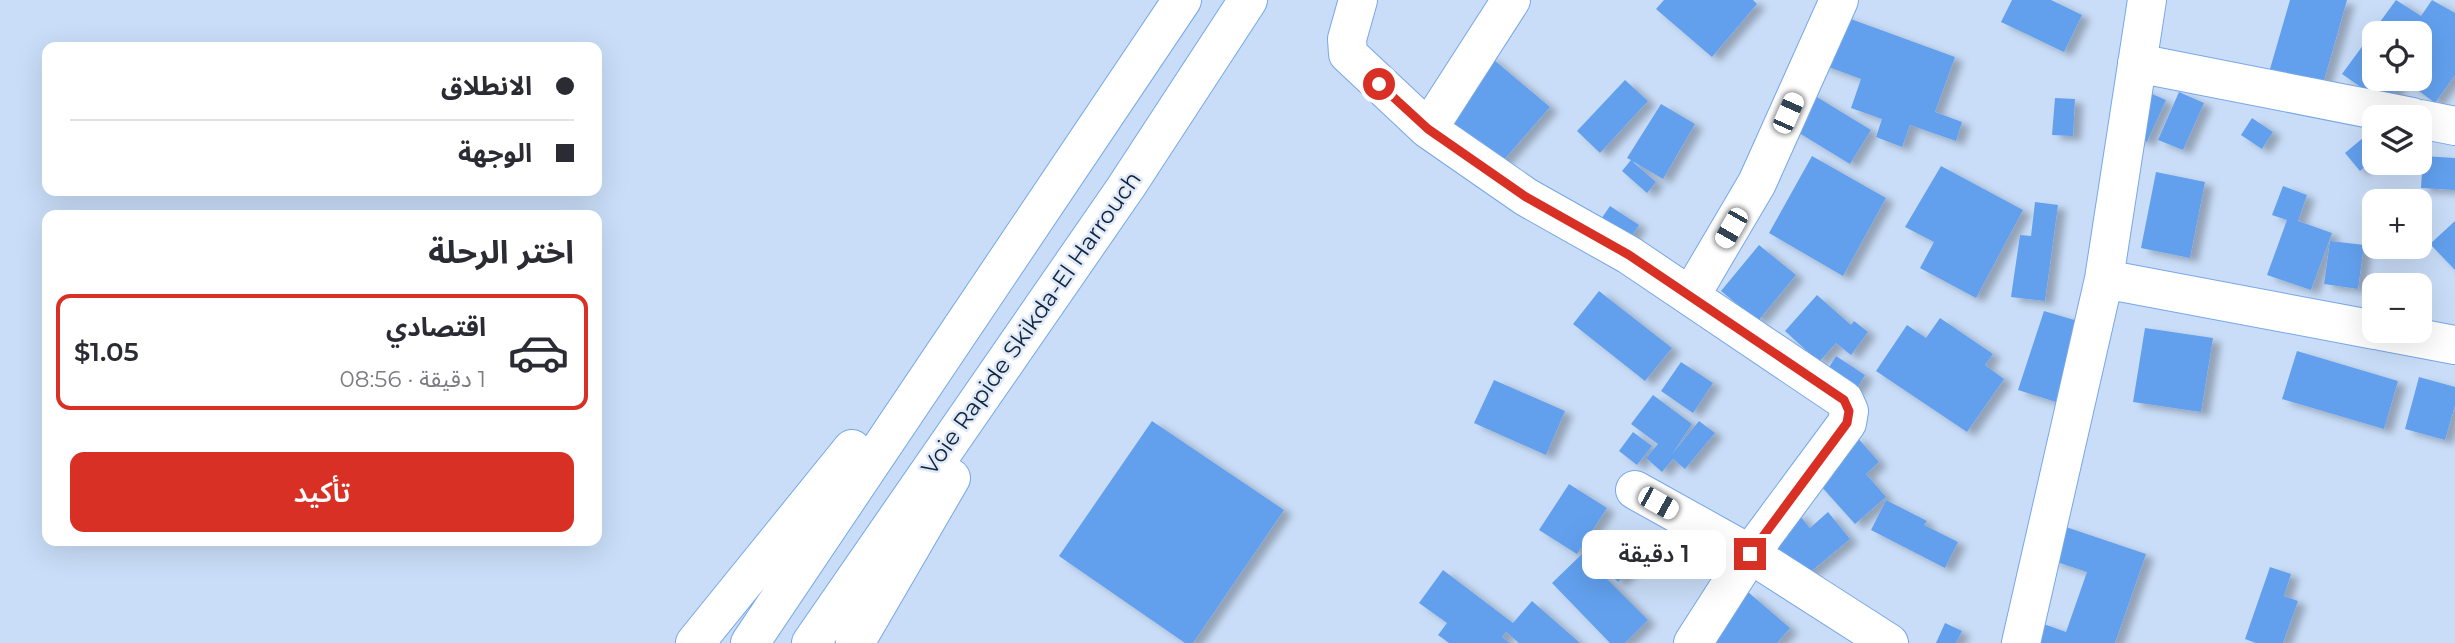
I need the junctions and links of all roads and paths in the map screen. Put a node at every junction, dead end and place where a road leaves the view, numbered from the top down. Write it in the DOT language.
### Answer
graph roads {
  1 [pos="1182,0"];
  2 [pos="1248,0"];
  3 [pos="1358,0"];
  4 [pos="1511,0"];
  5 [pos="1839,0"];
  6 [pos="2147,0"];
  7 [pos="2137,63"];
  8 [pos="2362,107"];
  9 [pos="2432,121"];
  10 [pos="2455,126"];
  11 [pos="1428,129"];
  12 [pos="996,275"];
  13 [pos="2105,279"];
  14 [pos="1691,295"];
  15 [pos="1048,299"];
  16 [pos="2362,328"];
  17 [pos="2432,341"];
  18 [pos="2455,345"];
  19 [pos="1635,490"];
  20 [pos="1750,554"];
  21 [pos="695,643"];
  22 [pos="750,643"];
  23 [pos="811,643"];
  24 [pos="855,643"];
  25 [pos="1693,643"];
  26 [pos="1889,643"];
  27 [pos="2021,643"];
  1 -- 12 [label="main road"];
  2 -- 15 [label="main road, Voie Rapide Skikda-El Harrouch"];
  3 -- 11 [label="main road"];
  4 -- 11 [label="main road"];
  5 -- 14 [label="main road"];
  6 -- 7 [label="main road"];
  7 -- 8 [label="main road"];
  7 -- 13 [label="main road"];
  9 -- 10 [label="main road"];
  11 -- 14 [label="main road"];
  12 -- 21 [label="main road"];
  12 -- 22 [label="main road"];
  13 -- 16 [label="main road"];
  13 -- 27 [label="main road"];
  14 -- 20 [label="main road"];
  15 -- 23 [label="main road, Voie Rapide Skikda-El Harrouch"];
  15 -- 24 [label="main road"];
  17 -- 18 [label="main road"];
  19 -- 20 [label="main road"];
  20 -- 25 [label="main road"];
  20 -- 26 [label="main road"];
}
